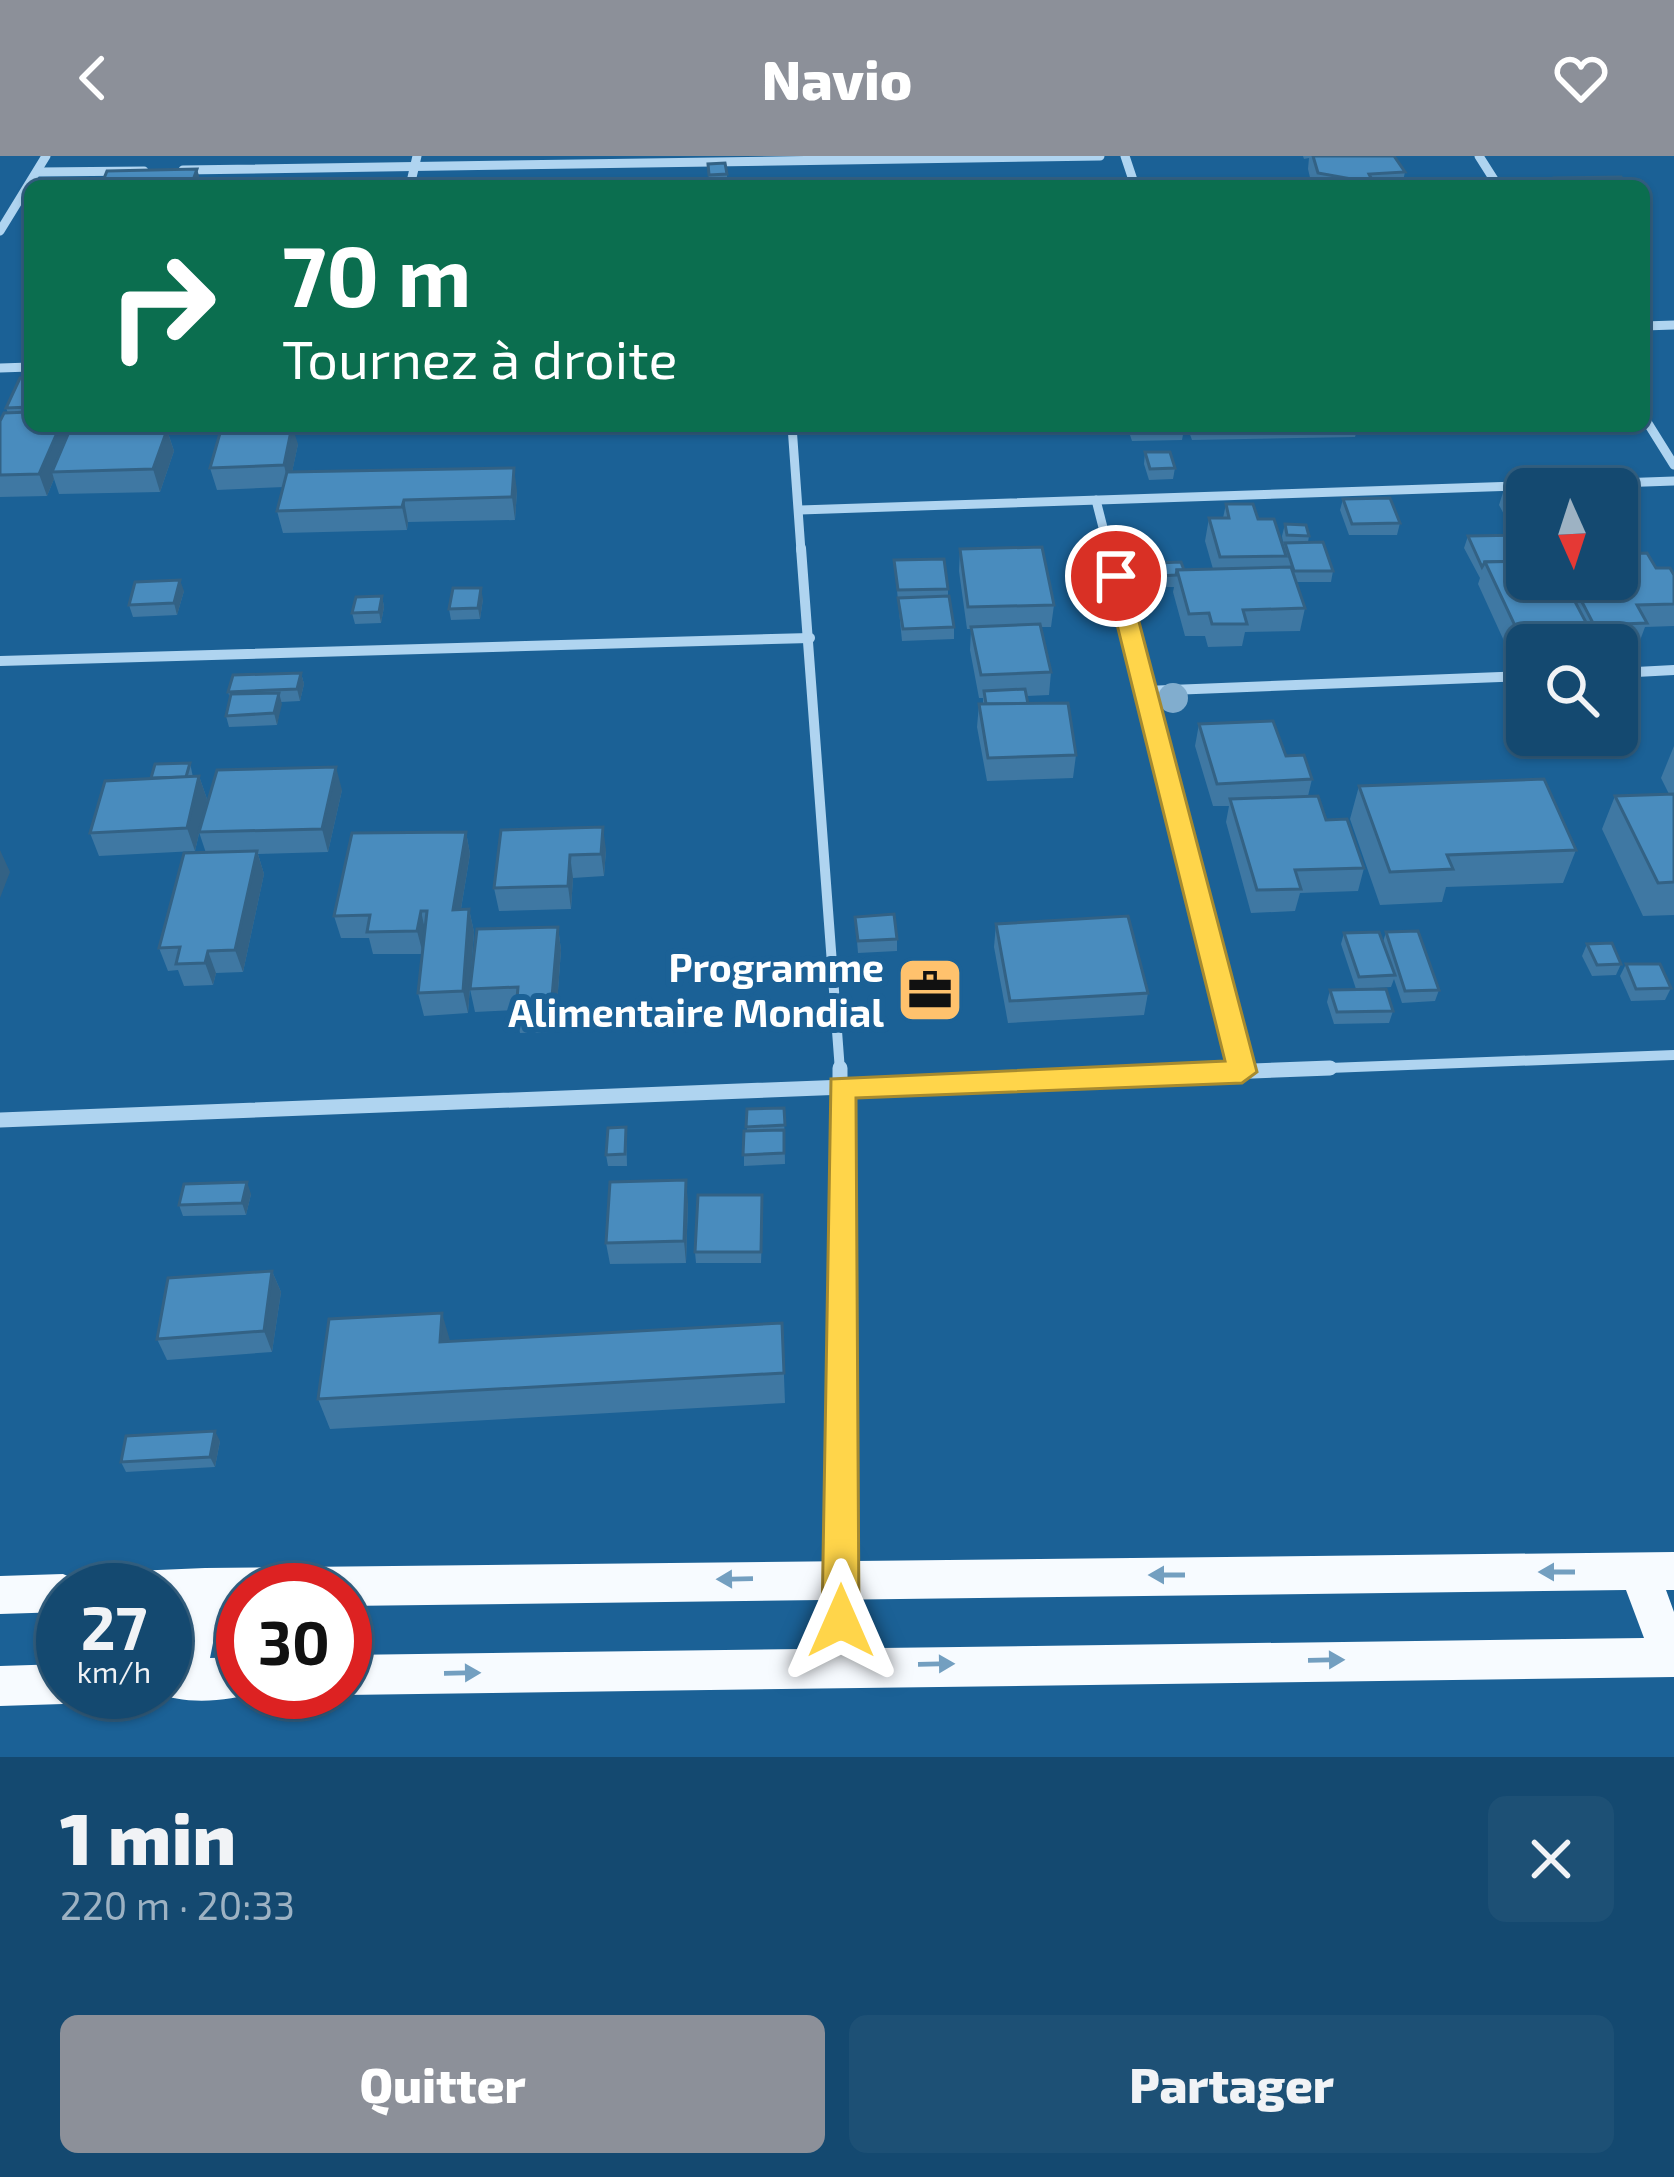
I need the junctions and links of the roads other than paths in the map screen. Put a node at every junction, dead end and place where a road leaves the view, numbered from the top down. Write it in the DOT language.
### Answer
graph roads {
  1 [pos="46,156"];
  2 [pos="417,156"];
  3 [pos="1100,156"];
  4 [pos="757,158"];
  5 [pos="414,168"];
  6 [pos="180,170"];
  7 [pos="156,171"];
  8 [pos="39,172"];
  9 [pos="33,180"];
  10 [pos="411,180"];
  11 [pos="24,193"];
  12 [pos="3,222"];
  13 [pos="0,232"];
  14 [pos="1650,427"];
  15 [pos="793,432"];
  16 [pos="1674,465"];
  17 [pos="1674,481"];
  18 [pos="1096,500"];
  19 [pos="800,510"];
  20 [pos="810,638"];
  21 [pos="0,661"];
  22 [pos="1674,670"];
  23 [pos="1638,672"];
  24 [pos="1506,677"];
  25 [pos="1145,691"];
  26 [pos="1674,1055"];
  27 [pos="1242,1072"];
  28 [pos="842,1088"];
  29 [pos="0,1120"];
  30 [pos="1657,1571"];
  31 [pos="841,1577"];
  32 [pos="205,1587"];
  33 [pos="192,1588"];
  34 [pos="36,1594"];
  35 [pos="0,1595"];
  36 [pos="192,1627"];
  37 [pos="1672,1657"];
  38 [pos="840,1665"];
  39 [pos="372,1674"];
  40 [pos="36,1685"];
  41 [pos="0,1686"];
  1 -- 8 [label="street"];
  2 -- 5 [label="street"];
  3 -- 4 [label="street"];
  4 -- 5 [label="street"];
  5 -- 6 [label="street"];
  5 -- 10 [label="street"];
  7 -- 8 [label="street"];
  8 -- 9 [label="street"];
  11 -- 12 [label="street"];
  12 -- 13 [label="street"];
  14 -- 16 [label="street"];
  15 -- 19 [label="street"];
  17 -- 18 [label="street"];
  18 -- 19 [label="street"];
  18 -- 25 [label="street"];
  19 -- 20 [label="street"];
  20 -- 21 [label="street"];
  20 -- 28 [label="street"];
  22 -- 23 [label="street"];
  24 -- 25 [label="street"];
  25 -- 27 [label="street"];
  26 -- 27 [label="street"];
  27 -- 28 [label="street"];
  28 -- 29 [label="street"];
  28 -- 31 [label="street"];
  30 -- 31 [label="main road, one-way"];
  30 -- 37 [label="main road"];
  31 -- 32 [label="main road, one-way"];
  31 -- 38 [label="street"];
  32 -- 33 [label="main road"];
  32 -- 36 [label="main road"];
  34 -- 35 [label="main road"];
  38 -- 37 [label="main road, one-way"];
  39 -- 38 [label="main road, one-way"];
  40 -- 41 [label="main road"];
}
